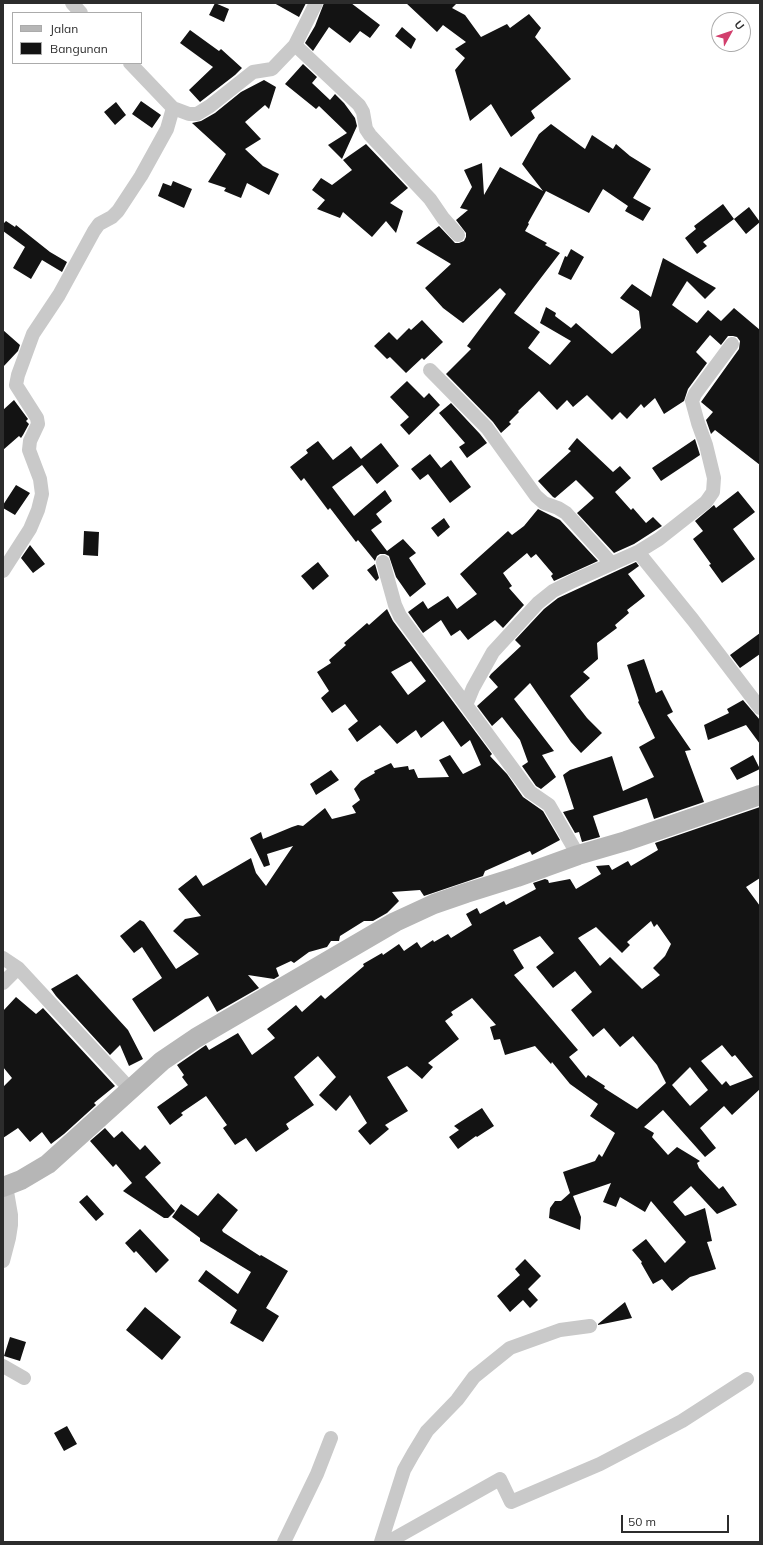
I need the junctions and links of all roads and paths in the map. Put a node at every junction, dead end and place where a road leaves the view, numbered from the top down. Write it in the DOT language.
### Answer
graph roads {
  1 [pos="72,3"];
  2 [pos="316,3"];
  3 [pos="80,12"];
  4 [pos="296,45"];
  5 [pos="131,64"];
  6 [pos="173,108"];
  7 [pos="458,235"];
  8 [pos="732,344"];
  9 [pos="430,370"];
  10 [pos="638,552"];
  11 [pos="383,562"];
  12 [pos="612,564"];
  13 [pos="3,571"];
  14 [pos="466,705"];
  15 [pos="760,708"];
  16 [pos="760,795"];
  17 [pos="578,855"];
  18 [pos="3,958"];
  19 [pos="18,968"];
  20 [pos="3,983"];
  21 [pos="130,1089"];
  22 [pos="5,1187"];
  23 [pos="3,1261"];
  24 [pos="590,1326"];
  25 [pos="3,1366"];
  26 [pos="24,1378"];
  27 [pos="747,1378"];
  28 [pos="331,1438"];
  29 [pos="284,1542"];
  30 [pos="381,1542"];
  31 [pos="388,1542"];
  1 -- 3 [label="street"];
  2 -- 4 [label="street"];
  4 -- 6 [label="street"];
  4 -- 7 [label="street"];
  5 -- 6 [label="street"];
  6 -- 13 [label="street"];
  8 -- 10 [label="street"];
  9 -- 12 [label="street"];
  10 -- 12 [label="street"];
  10 -- 15 [label="street"];
  11 -- 14 [label="street"];
  12 -- 14 [label="street"];
  14 -- 17 [label="street"];
  16 -- 17 [label="main road"];
  17 -- 21 [label="main road"];
  18 -- 19 [label="street"];
  19 -- 20 [label="street"];
  19 -- 21 [label="street"];
  21 -- 22 [label="main road"];
  22 -- 23 [label="street"];
  24 -- 30 [label="street"];
  25 -- 26 [label="street"];
  27 -- 31 [label="street"];
  28 -- 29 [label="street"];
}
